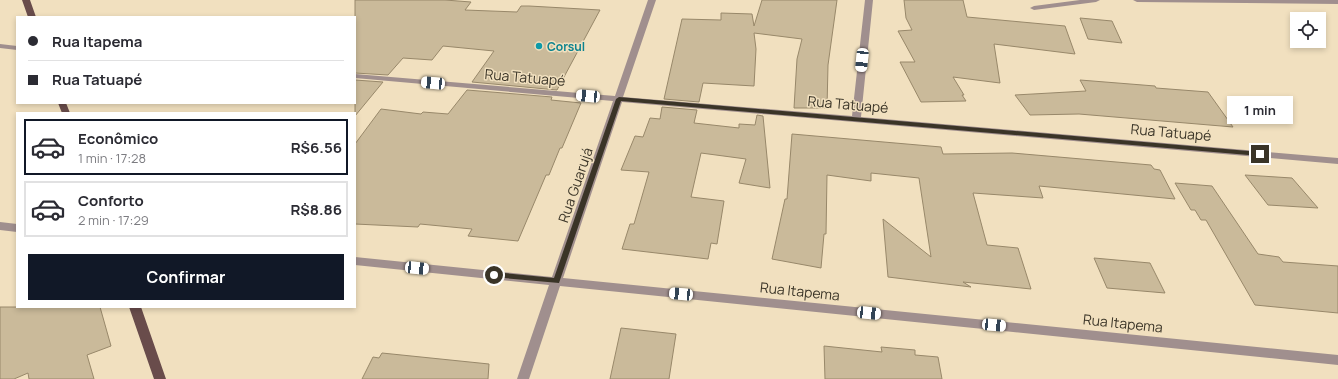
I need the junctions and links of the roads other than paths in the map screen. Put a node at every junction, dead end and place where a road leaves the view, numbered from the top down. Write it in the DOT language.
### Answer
graph roads {
  1 [pos="26,0"];
  2 [pos="652,0"];
  3 [pos="869,0"];
  4 [pos="1096,0"];
  5 [pos="1137,0"];
  6 [pos="1338,2"];
  7 [pos="1034,8"];
  8 [pos="32,16"];
  9 [pos="0,46"];
  10 [pos="16,48"];
  11 [pos="356,76"];
  12 [pos="619,99"];
  13 [pos="856,119"];
  14 [pos="1338,161"];
  15 [pos="0,226"];
  16 [pos="16,228"];
  17 [pos="356,261"];
  18 [pos="556,281"];
  19 [pos="134,308"];
  20 [pos="1338,360"];
  21 [pos="160,379"];
  22 [pos="523,379"];
  1 -- 8 [label="main road"];
  2 -- 12 [label="street, Rua Guarujá"];
  3 -- 13 [label="street"];
  4 -- 7 [label="street"];
  5 -- 6 [label="street"];
  9 -- 10 [label="street"];
  11 -- 12 [label="street, Rua Tatuapé"];
  12 -- 13 [label="street, Rua Tatuapé"];
  12 -- 18 [label="street, Rua Guarujá"];
  13 -- 14 [label="street, Rua Tatuapé"];
  15 -- 16 [label="street"];
  17 -- 18 [label="street, Rua Itapema"];
  18 -- 20 [label="street, Rua Itapema"];
  18 -- 22 [label="street, Rua Guarujá"];
  19 -- 21 [label="main road"];
}
